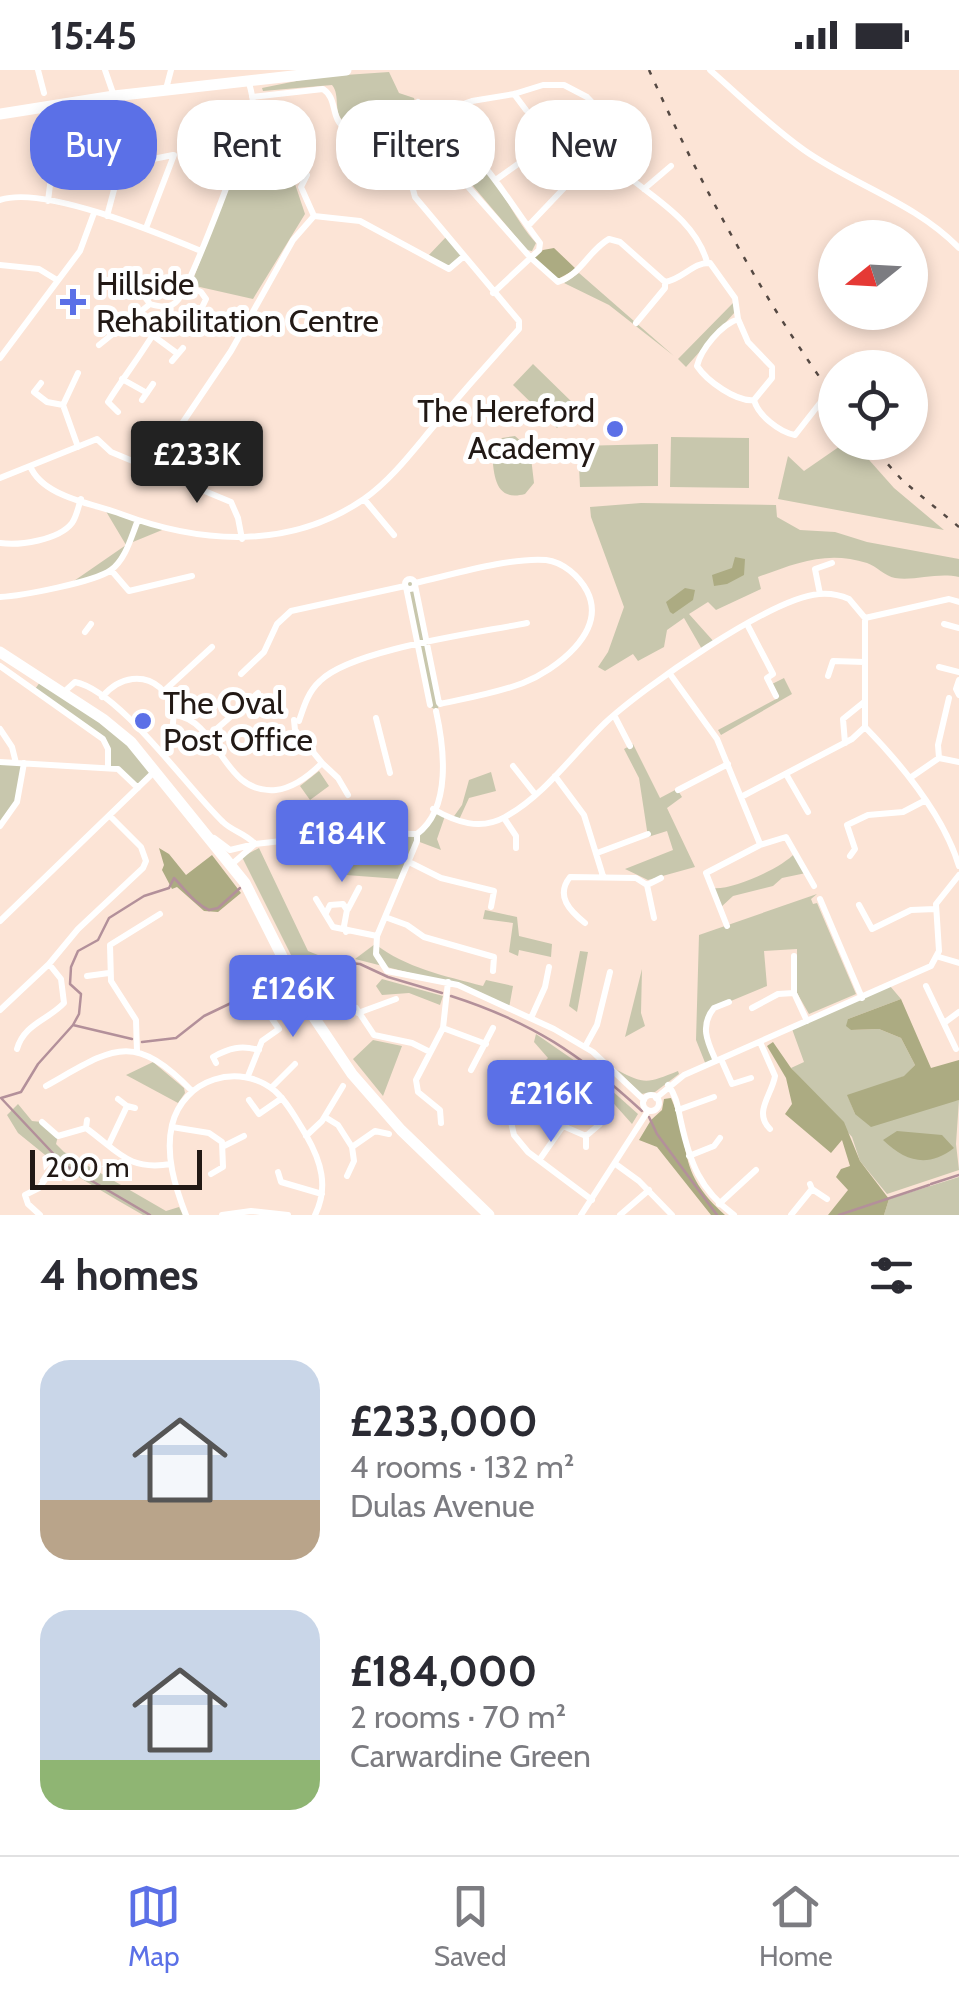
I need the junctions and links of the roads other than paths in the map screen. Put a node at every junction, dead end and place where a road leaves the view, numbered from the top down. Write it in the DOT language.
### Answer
graph roads {
  1 [pos="38,70"];
  2 [pos="105,70"];
  3 [pos="172,70"];
  4 [pos="346,70"];
  5 [pos="710,70"];
  6 [pos="319,71"];
  7 [pos="248,80"];
  8 [pos="166,90"];
  9 [pos="44,93"];
  10 [pos="514,94"];
  11 [pos="114,96"];
  12 [pos="252,97"];
  13 [pos="87,100"];
  14 [pos="485,100"];
  15 [pos="518,100"];
  16 [pos="30,109"];
  17 [pos="0,114"];
  18 [pos="336,119"];
  19 [pos="157,158"];
  20 [pos="515,166"];
  21 [pos="671,166"];
  22 [pos="495,176"];
  23 [pos="497,178"];
  24 [pos="652,182"];
  25 [pos="49,190"];
  26 [pos="113,190"];
  27 [pos="302,190"];
  28 [pos="413,190"];
  29 [pos="471,190"];
  30 [pos="645,190"];
  31 [pos="0,200"];
  32 [pos="48,201"];
  33 [pos="94,213"];
  34 [pos="107,216"];
  35 [pos="314,216"];
  36 [pos="528,226"];
  37 [pos="146,228"];
  38 [pos="959,248"];
  39 [pos="201,251"];
  40 [pos="463,257"];
  41 [pos="530,257"];
  42 [pos="707,262"];
  43 [pos="0,265"];
  44 [pos="57,280"];
  45 [pos="124,281"];
  46 [pos="665,282"];
  47 [pos="185,285"];
  48 [pos="493,292"];
  49 [pos="150,304"];
  50 [pos="169,307"];
  51 [pos="196,320"];
  52 [pos="738,320"];
  53 [pos="636,324"];
  54 [pos="155,337"];
  55 [pos="99,346"];
  56 [pos="0,358"];
  57 [pos="172,361"];
  58 [pos="78,373"];
  59 [pos="122,379"];
  60 [pos="42,383"];
  61 [pos="152,384"];
  62 [pos="754,400"];
  63 [pos="63,405"];
  64 [pos="818,405"];
  65 [pos="118,412"];
  66 [pos="78,447"];
  67 [pos="30,466"];
  68 [pos="160,471"];
  69 [pos="0,478"];
  70 [pos="364,498"];
  71 [pos="80,499"];
  72 [pos="138,520"];
  73 [pos="394,535"];
  74 [pos="242,538"];
  75 [pos="0,543"];
  76 [pos="832,563"];
  77 [pos="111,570"];
  78 [pos="192,576"];
  79 [pos="415,584"];
  80 [pos="406,586"];
  81 [pos="820,594"];
  82 [pos="0,597"];
  83 [pos="959,602"];
  84 [pos="865,618"];
  85 [pos="527,623"];
  86 [pos="91,624"];
  87 [pos="746,624"];
  88 [pos="944,624"];
  89 [pos="959,628"];
  90 [pos="85,632"];
  91 [pos="427,644"];
  92 [pos="418,646"];
  93 [pos="212,647"];
  94 [pos="0,652"];
  95 [pos="865,662"];
  96 [pos="0,666"];
  97 [pos="938,667"];
  98 [pos="959,672"];
  99 [pos="241,674"];
  100 [pos="670,674"];
  101 [pos="828,676"];
  102 [pos="959,680"];
  103 [pos="164,691"];
  104 [pos="64,692"];
  105 [pos="258,692"];
  106 [pos="959,695"];
  107 [pos="776,696"];
  108 [pos="102,698"];
  109 [pos="950,698"];
  110 [pos="864,702"];
  111 [pos="436,706"];
  112 [pos="175,715"];
  113 [pos="614,715"];
  114 [pos="376,718"];
  115 [pos="865,727"];
  116 [pos="0,728"];
  117 [pos="206,738"];
  118 [pos="845,743"];
  119 [pos="630,746"];
  120 [pos="162,753"];
  121 [pos="939,758"];
  122 [pos="0,762"];
  123 [pos="322,762"];
  124 [pos="959,762"];
  125 [pos="20,763"];
  126 [pos="728,764"];
  127 [pos="513,766"];
  128 [pos="108,768"];
  129 [pos="155,771"];
  130 [pos="390,773"];
  131 [pos="786,774"];
  132 [pos="555,776"];
  133 [pos="910,778"];
  134 [pos="138,788"];
  135 [pos="678,790"];
  136 [pos="535,794"];
  137 [pos="348,795"];
  138 [pos="742,796"];
  139 [pos="924,801"];
  140 [pos="433,810"];
  141 [pos="808,812"];
  142 [pos="110,816"];
  143 [pos="504,818"];
  144 [pos="0,826"];
  145 [pos="202,828"];
  146 [pos="416,834"];
  147 [pos="648,834"];
  148 [pos="255,844"];
  149 [pos="760,844"];
  150 [pos="516,848"];
  151 [pos="956,848"];
  152 [pos="597,853"];
  153 [pos="850,856"];
  154 [pos="407,861"];
  155 [pos="232,865"];
  156 [pos="959,866"];
  157 [pos="959,875"];
  158 [pos="604,876"];
  159 [pos="661,878"];
  160 [pos="648,885"];
  161 [pos="814,886"];
  162 [pos="359,888"];
  163 [pos="316,898"];
  164 [pos="820,899"];
  165 [pos="860,905"];
  166 [pos="491,906"];
  167 [pos="936,909"];
  168 [pos="347,910"];
  169 [pos="160,914"];
  170 [pos="326,914"];
  171 [pos="385,917"];
  172 [pos="654,918"];
  173 [pos="0,922"];
  174 [pos="585,923"];
  175 [pos="727,926"];
  176 [pos="347,932"];
  177 [pos="377,936"];
  178 [pos="794,956"];
  179 [pos="938,957"];
  180 [pos="959,963"];
  181 [pos="49,964"];
  182 [pos="548,967"];
  183 [pos="493,971"];
  184 [pos="610,972"];
  185 [pos="110,973"];
  186 [pos="87,976"];
  187 [pos="448,982"];
  188 [pos="926,986"];
  189 [pos="794,994"];
  190 [pos="862,998"];
  191 [pos="396,999"];
  192 [pos="729,1002"];
  193 [pos="754,1003"];
  194 [pos="0,1010"];
  195 [pos="959,1012"];
  196 [pos="268,1014"];
  197 [pos="532,1018"];
  198 [pos="807,1022"];
  199 [pos="944,1023"];
  200 [pos="443,1028"];
  201 [pos="493,1028"];
  202 [pos="760,1042"];
  203 [pos="486,1044"];
  204 [pos="586,1047"];
  205 [pos="16,1049"];
  206 [pos="956,1049"];
  207 [pos="258,1050"];
  208 [pos="137,1052"];
  209 [pos="430,1052"];
  210 [pos="212,1058"];
  211 [pos="718,1060"];
  212 [pos="295,1064"];
  213 [pos="472,1070"];
  214 [pos="248,1076"];
  215 [pos="751,1078"];
  216 [pos="546,1079"];
  217 [pos="46,1086"];
  218 [pos="343,1086"];
  219 [pos="668,1086"];
  220 [pos="272,1088"];
  221 [pos="192,1091"];
  222 [pos="714,1097"];
  223 [pos="282,1098"];
  224 [pos="656,1098"];
  225 [pos="118,1099"];
  226 [pos="249,1100"];
  227 [pos="568,1100"];
  228 [pos="644,1100"];
  229 [pos="678,1110"];
  230 [pos="648,1111"];
  231 [pos="325,1117"];
  232 [pos="42,1122"];
  233 [pos="441,1123"];
  234 [pos="600,1124"];
  235 [pos="172,1126"];
  236 [pos="563,1126"];
  237 [pos="770,1129"];
  238 [pos="390,1134"];
  239 [pos="244,1136"];
  240 [pos="306,1136"];
  241 [pos="586,1136"];
  242 [pos="720,1138"];
  243 [pos="109,1144"];
  244 [pos="224,1146"];
  245 [pos="352,1147"];
  246 [pos="586,1147"];
  247 [pos="689,1156"];
  248 [pos="540,1159"];
  249 [pos="171,1164"];
  250 [pos="617,1164"];
  251 [pos="756,1170"];
  252 [pos="50,1174"];
  253 [pos="212,1174"];
  254 [pos="278,1174"];
  255 [pos="346,1176"];
  256 [pos="649,1190"];
  257 [pos="322,1194"];
  258 [pos="827,1199"];
  259 [pos="592,1200"];
  260 [pos="719,1204"];
  261 [pos="40,1215"];
  262 [pos="186,1215"];
  263 [pos="222,1215"];
  264 [pos="288,1215"];
  265 [pos="315,1215"];
  266 [pos="489,1215"];
  267 [pos="582,1215"];
  268 [pos="620,1215"];
  269 [pos="672,1215"];
  270 [pos="734,1215"];
  271 [pos="790,1215"];
  1 -- 9 [label="street"];
  2 -- 11 [label="street"];
  3 -- 8 [label="street"];
  4 -- 6 [label="highway"];
  5 -- 38 [label="street"];
  6 -- 7 [label="highway"];
  7 -- 8 [label="highway"];
  7 -- 12 [label="street"];
  8 -- 11 [label="highway"];
  10 -- 14 [label="street"];
  10 -- 15 [label="street"];
  10 -- 36 [label="street"];
  11 -- 13 [label="highway"];
  12 -- 18 [label="street"];
  12 -- 39 [label="street"];
  16 -- 17 [label="highway"];
  19 -- 37 [label="street"];
  20 -- 23 [label="street"];
  21 -- 24 [label="street"];
  22 -- 23 [label="street"];
  23 -- 36 [label="street"];
  25 -- 32 [label="street"];
  26 -- 34 [label="street"];
  27 -- 35 [label="street"];
  28 -- 40 [label="street"];
  29 -- 41 [label="street"];
  30 -- 42 [label="street"];
  31 -- 32 [label="street"];
  32 -- 33 [label="street"];
  33 -- 34 [label="street"];
  33 -- 44 [label="street"];
  34 -- 37 [label="street"];
  35 -- 40 [label="street"];
  35 -- 68 [label="street"];
  36 -- 41 [label="street"];
  37 -- 39 [label="street"];
  39 -- 47 [label="street"];
  40 -- 48 [label="street"];
  41 -- 46 [label="street"];
  41 -- 48 [label="street"];
  42 -- 46 [label="street"];
  42 -- 52 [label="street"];
  43 -- 44 [label="street"];
  44 -- 56 [label="street"];
  45 -- 49 [label="street"];
  46 -- 53 [label="street"];
  47 -- 50 [label="street"];
  47 -- 51 [label="street"];
  48 -- 70 [label="street"];
  49 -- 50 [label="street"];
  49 -- 55 [label="street"];
  50 -- 54 [label="street"];
  52 -- 62 [label="street"];
  52 -- 62 [label="street"];
  54 -- 57 [label="street"];
  54 -- 59 [label="street"];
  58 -- 63 [label="street"];
  59 -- 61 [label="street"];
  59 -- 65 [label="street"];
  60 -- 63 [label="street"];
  62 -- 64 [label="street"];
  63 -- 66 [label="street"];
  66 -- 67 [label="street"];
  66 -- 68 [label="street"];
  67 -- 69 [label="street"];
  67 -- 71 [label="street"];
  68 -- 74 [label="street"];
  70 -- 73 [label="street"];
  70 -- 74 [label="street"];
  71 -- 72 [label="street"];
  71 -- 75 [label="street"];
  72 -- 74 [label="street"];
  72 -- 77 [label="street"];
  76 -- 81 [label="street"];
  77 -- 78 [label="street"];
  77 -- 82 [label="street"];
  79 -- 80 [label="street"];
  79 -- 91 [label="street"];
  79 -- 111 [label="street"];
  80 -- 92 [label="street"];
  80 -- 99 [label="street"];
  81 -- 84 [label="street"];
  81 -- 87 [label="street"];
  83 -- 84 [label="street"];
  84 -- 95 [label="street"];
  85 -- 91 [label="street"];
  86 -- 90 [label="street"];
  87 -- 100 [label="street"];
  87 -- 107 [label="street"];
  88 -- 89 [label="street"];
  91 -- 92 [label="street"];
  91 -- 111 [label="street"];
  92 -- 111 [label="street"];
  92 -- 123 [label="street"];
  93 -- 103 [label="street"];
  94 -- 104 [label="highway"];
  95 -- 101 [label="street"];
  95 -- 110 [label="street"];
  96 -- 128 [label="street"];
  97 -- 98 [label="street"];
  100 -- 113 [label="street"];
  100 -- 126 [label="street"];
  102 -- 106 [label="street"];
  103 -- 108 [label="street"];
  103 -- 112 [label="street"];
  104 -- 108 [label="street"];
  104 -- 129 [label="highway"];
  105 -- 117 [label="street"];
  108 -- 120 [label="street"];
  109 -- 121 [label="street"];
  110 -- 115 [label="street"];
  110 -- 118 [label="street"];
  111 -- 140 [label="street"];
  112 -- 117 [label="street"];
  112 -- 120 [label="street"];
  113 -- 119 [label="street"];
  113 -- 132 [label="street"];
  114 -- 130 [label="street"];
  115 -- 118 [label="street"];
  115 -- 133 [label="street"];
  116 -- 125 [label="street"];
  117 -- 123 [label="street"];
  118 -- 131 [label="street"];
  120 -- 148 [label="street"];
  121 -- 124 [label="street"];
  121 -- 133 [label="street"];
  122 -- 125 [label="street"];
  123 -- 137 [label="street"];
  125 -- 128 [label="street"];
  125 -- 144 [label="street"];
  126 -- 135 [label="street"];
  126 -- 138 [label="street"];
  127 -- 136 [label="street"];
  128 -- 134 [label="street"];
  129 -- 134 [label="street"];
  129 -- 145 [label="highway"];
  131 -- 138 [label="street"];
  131 -- 141 [label="street"];
  132 -- 136 [label="street"];
  132 -- 152 [label="street"];
  133 -- 139 [label="street"];
  134 -- 142 [label="street"];
  136 -- 143 [label="street"];
  138 -- 149 [label="street"];
  139 -- 151 [label="street"];
  139 -- 153 [label="street"];
  140 -- 143 [label="street"];
  140 -- 146 [label="street"];
  142 -- 173 [label="street"];
  142 -- 181 [label="street"];
  143 -- 150 [label="street"];
  145 -- 148 [label="street"];
  145 -- 155 [label="highway"];
  146 -- 148 [label="street"];
  146 -- 154 [label="street"];
  147 -- 152 [label="street"];
  148 -- 155 [label="street"];
  149 -- 161 [label="street"];
  149 -- 175 [label="street"];
  151 -- 156 [label="street"];
  152 -- 158 [label="street"];
  154 -- 166 [label="street"];
  154 -- 171 [label="street"];
  155 -- 266 [label="highway"];
  157 -- 167 [label="street"];
  158 -- 160 [label="street"];
  158 -- 174 [label="street"];
  159 -- 160 [label="street"];
  160 -- 172 [label="street"];
  162 -- 168 [label="street"];
  163 -- 170 [label="street"];
  164 -- 190 [label="street"];
  165 -- 167 [label="street"];
  167 -- 179 [label="street"];
  168 -- 170 [label="street"];
  168 -- 176 [label="street"];
  169 -- 185 [label="street"];
  170 -- 176 [label="street"];
  171 -- 177 [label="street"];
  171 -- 183 [label="street"];
  176 -- 177 [label="street"];
  177 -- 187 [label="street"];
  178 -- 189 [label="street"];
  179 -- 180 [label="street"];
  179 -- 190 [label="street"];
  181 -- 194 [label="street"];
  181 -- 205 [label="street"];
  182 -- 197 [label="street"];
  184 -- 204 [label="street"];
  185 -- 186 [label="street"];
  185 -- 208 [label="street"];
  187 -- 197 [label="street"];
  187 -- 200 [label="street"];
  188 -- 199 [label="street"];
  189 -- 193 [label="street"];
  189 -- 198 [label="street"];
  190 -- 198 [label="street"];
  191 -- 209 [label="street"];
  192 -- 211 [label="street"];
  195 -- 199 [label="street"];
  196 -- 207 [label="street"];
  197 -- 204 [label="street"];
  198 -- 202 [label="street"];
  199 -- 206 [label="street"];
  200 -- 203 [label="street"];
  200 -- 209 [label="street"];
  201 -- 203 [label="street"];
  202 -- 211 [label="street"];
  202 -- 237 [label="street"];
  203 -- 213 [label="street"];
  204 -- 228 [label="street"];
  207 -- 210 [label="street"];
  207 -- 214 [label="street"];
  208 -- 217 [label="street"];
  208 -- 221 [label="street"];
  209 -- 233 [label="street"];
  211 -- 215 [label="street"];
  211 -- 219 [label="street"];
  212 -- 220 [label="street"];
  214 -- 220 [label="street"];
  214 -- 221 [label="street"];
  216 -- 248 [label="street"];
  218 -- 231 [label="street"];
  219 -- 224 [label="street"];
  219 -- 229 [label="street"];
  220 -- 223 [label="street"];
  221 -- 235 [label="street"];
  222 -- 229 [label="street"];
  223 -- 226 [label="street"];
  223 -- 240 [label="street"];
  224 -- 228 [label="street"];
  224 -- 230 [label="street"];
  225 -- 243 [label="street"];
  227 -- 236 [label="street"];
  228 -- 230 [label="street"];
  229 -- 247 [label="street"];
  230 -- 250 [label="street"];
  231 -- 240 [label="street"];
  231 -- 245 [label="street"];
  232 -- 243 [label="street"];
  234 -- 241 [label="street"];
  235 -- 244 [label="street"];
  235 -- 249 [label="street"];
  236 -- 241 [label="street"];
  236 -- 248 [label="street"];
  238 -- 245 [label="street"];
  239 -- 244 [label="street"];
  240 -- 257 [label="street"];
  241 -- 246 [label="street"];
  242 -- 247 [label="street"];
  243 -- 249 [label="street"];
  244 -- 253 [label="street"];
  245 -- 255 [label="street"];
  247 -- 260 [label="street"];
  248 -- 259 [label="street"];
  249 -- 262 [label="street"];
  250 -- 256 [label="street"];
  250 -- 259 [label="street"];
  251 -- 260 [label="street"];
  252 -- 261 [label="street"];
  254 -- 257 [label="street"];
  256 -- 268 [label="street"];
  256 -- 269 [label="street"];
  257 -- 265 [label="street"];
  258 -- 271 [label="street"];
  259 -- 267 [label="street"];
  260 -- 270 [label="street"];
  263 -- 264 [label="street"];
}
